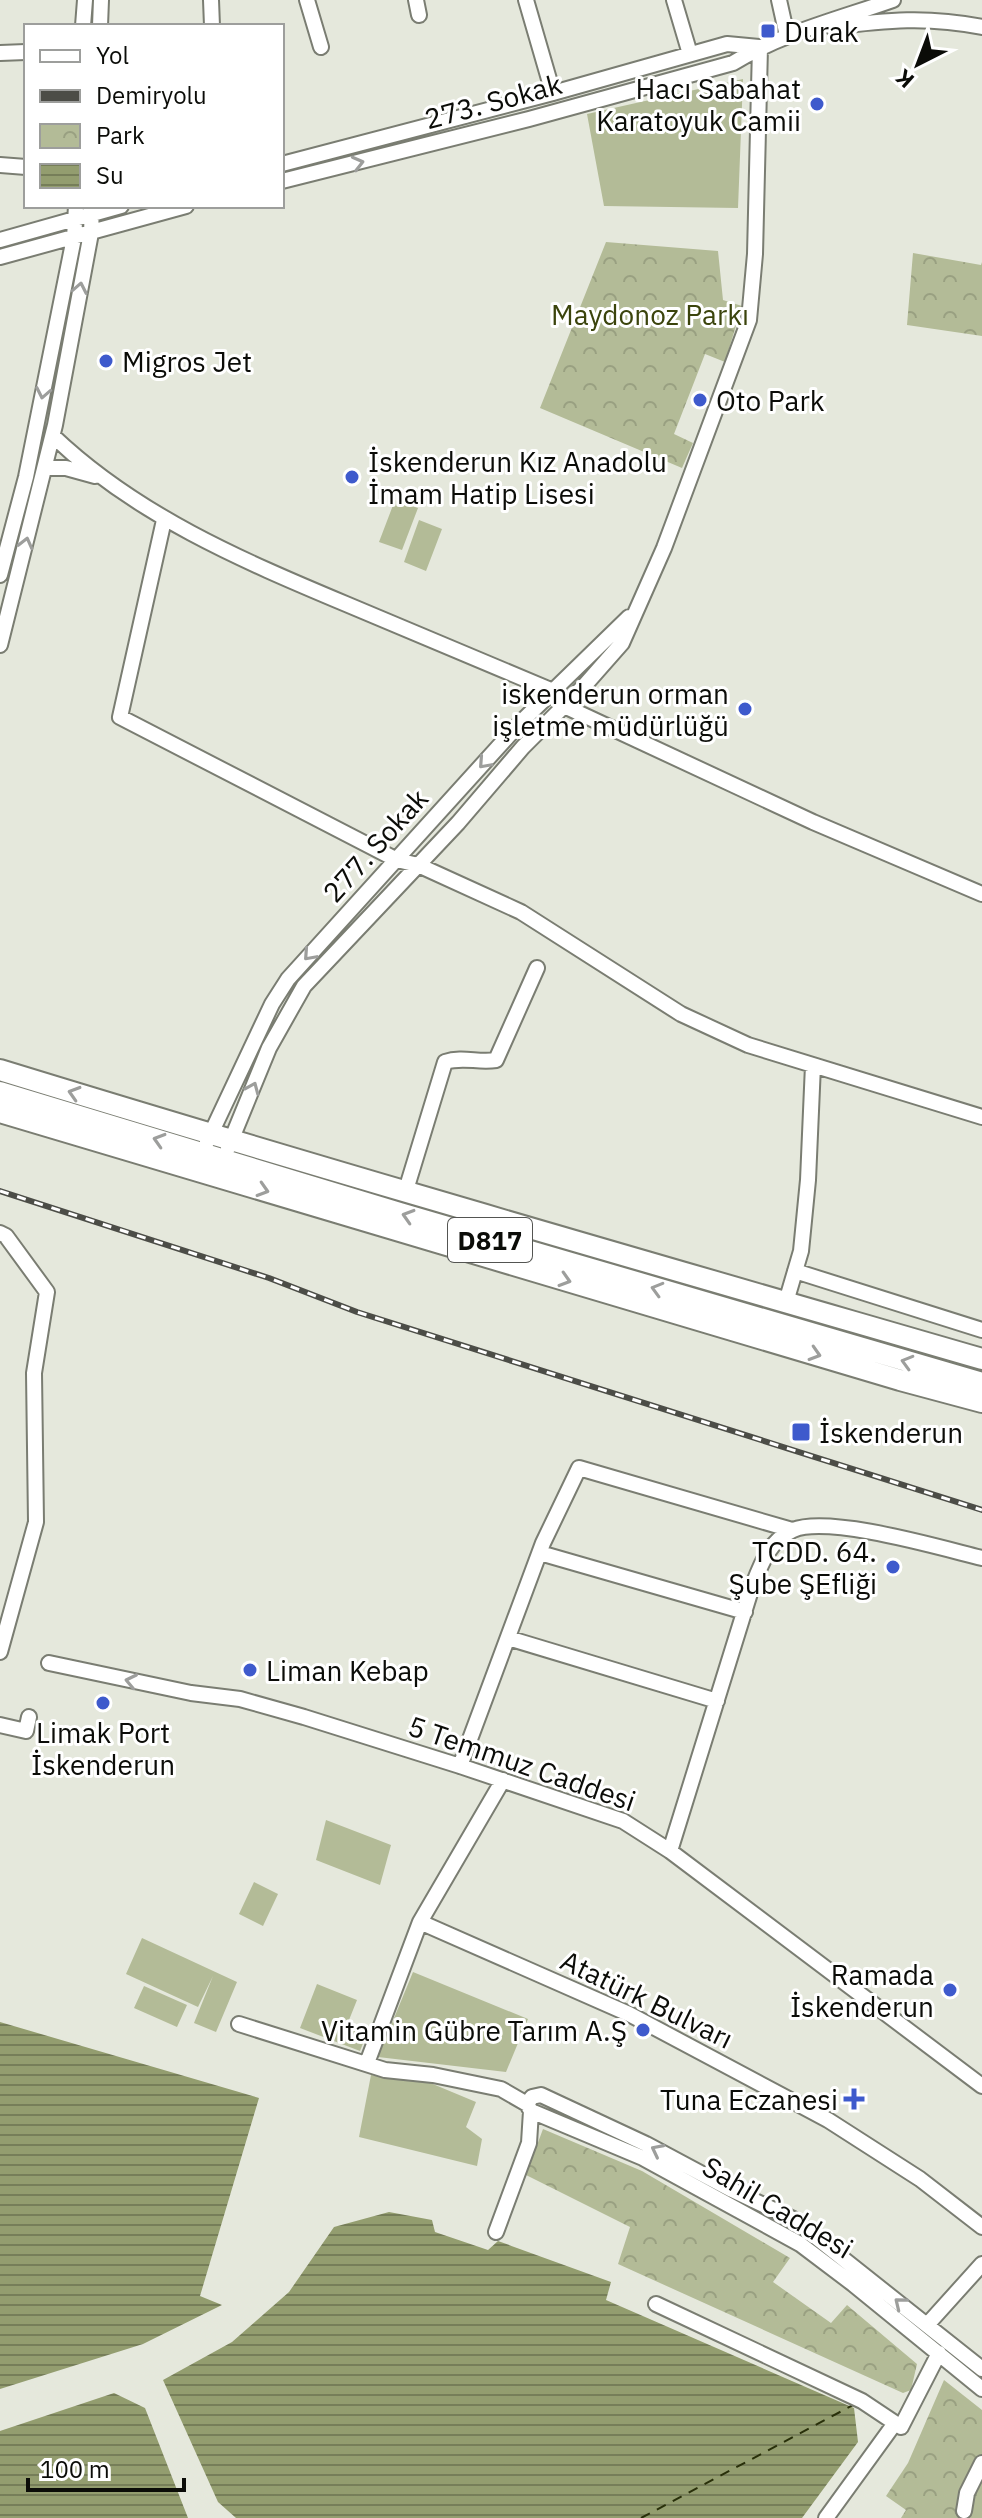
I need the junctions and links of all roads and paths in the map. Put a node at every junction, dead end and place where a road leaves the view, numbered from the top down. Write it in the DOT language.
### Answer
graph roads {
  1 [pos="85,0"];
  2 [pos="101,0"];
  3 [pos="211,0"];
  4 [pos="307,0"];
  5 [pos="416,0"];
  6 [pos="526,0"];
  7 [pos="674,0"];
  8 [pos="779,0"];
  9 [pos="893,0"];
  10 [pos="419,15"];
  11 [pos="83,24"];
  12 [pos="100,24"];
  13 [pos="212,24"];
  14 [pos="982,27"];
  15 [pos="793,34"];
  16 [pos="321,47"];
  17 [pos="760,47"];
  18 [pos="24,52"];
  19 [pos="0,53"];
  20 [pos="690,54"];
  21 [pos="553,93"];
  22 [pos="284,163"];
  23 [pos="0,165"];
  24 [pos="24,167"];
  25 [pos="284,180"];
  26 [pos="179,208"];
  27 [pos="92,210"];
  28 [pos="76,213"];
  29 [pos="91,233"];
  30 [pos="74,238"];
  31 [pos="0,240"];
  32 [pos="0,257"];
  33 [pos="53,436"];
  34 [pos="45,468"];
  35 [pos="99,477"];
  36 [pos="164,520"];
  37 [pos="0,576"];
  38 [pos="17,581"];
  39 [pos="6,598"];
  40 [pos="638,608"];
  41 [pos="0,645"];
  42 [pos="553,691"];
  43 [pos="564,706"];
  44 [pos="397,860"];
  45 [pos="418,865"];
  46 [pos="982,894"];
  47 [pos="537,968"];
  48 [pos="813,1065"];
  49 [pos="0,1070"];
  50 [pos="0,1092"];
  51 [pos="0,1112"];
  52 [pos="982,1117"];
  53 [pos="206,1144"];
  54 [pos="226,1151"];
  55 [pos="406,1190"];
  56 [pos="0,1233"];
  57 [pos="795,1271"];
  58 [pos="786,1302"];
  59 [pos="982,1330"];
  60 [pos="982,1359"];
  61 [pos="982,1383"];
  62 [pos="982,1402"];
  63 [pos="792,1530"];
  64 [pos="540,1553"];
  65 [pos="982,1558"];
  66 [pos="745,1612"];
  67 [pos="508,1638"];
  68 [pos="0,1652"];
  69 [pos="49,1663"];
  70 [pos="717,1701"];
  71 [pos="29,1717"];
  72 [pos="0,1725"];
  73 [pos="460,1766"];
  74 [pos="503,1780"];
  75 [pos="670,1851"];
  76 [pos="420,1922"];
  77 [pos="239,2024"];
  78 [pos="367,2063"];
  79 [pos="982,2086"];
  80 [pos="529,2107"];
  81 [pos="982,2227"];
  82 [pos="496,2232"];
  83 [pos="982,2264"];
  84 [pos="656,2304"];
  85 [pos="927,2325"];
  86 [pos="939,2353"];
  87 [pos="975,2365"];
  88 [pos="982,2389"];
  89 [pos="895,2423"];
  90 [pos="982,2463"];
  91 [pos="964,2515"];
  92 [pos="826,2518"];
  1 -- 11 [label="street"];
  2 -- 12 [label="street"];
  3 -- 13 [label="street"];
  4 -- 16 [label="street"];
  5 -- 10 [label="street"];
  6 -- 21 [label="street"];
  7 -- 20 [label="street"];
  8 -- 15 [label="street"];
  9 -- 15 [label="street, 273. Sokak"];
  14 -- 15 [label="street, 273. Sokak"];
  15 -- 17 [label="street, 273. Sokak"];
  17 -- 20 [label="street, 273. Sokak"];
  25 -- 17 [label="street, 273. Sokak, one-way"];
  17 -- 40 [label="street, 277. Sokak"];
  18 -- 19 [label="street"];
  20 -- 21 [label="street, 273. Sokak"];
  21 -- 22 [label="street, 273. Sokak"];
  23 -- 24 [label="street"];
  26 -- 29 [label="street"];
  27 -- 28 [label="street"];
  27 -- 29 [label="street"];
  28 -- 30 [label="street"];
  28 -- 31 [label="street"];
  29 -- 30 [label="street"];
  33 -- 29 [label="street, one-way"];
  30 -- 32 [label="street"];
  30 -- 37 [label="street, one-way"];
  33 -- 34 [label="street"];
  33 -- 35 [label="street"];
  34 -- 35 [label="street"];
  38 -- 34 [label="street, one-way"];
  35 -- 36 [label="street"];
  36 -- 42 [label="street"];
  36 -- 44 [label="street"];
  37 -- 38 [label="street"];
  38 -- 39 [label="street"];
  39 -- 41 [label="street"];
  40 -- 42 [label="street, 277. Sokak"];
  40 -- 43 [label="street, 277. Sokak"];
  42 -- 43 [label="street"];
  42 -- 44 [label="street, 277. Sokak, one-way"];
  43 -- 45 [label="street, 277. Sokak"];
  43 -- 46 [label="street"];
  44 -- 45 [label="street"];
  44 -- 53 [label="street, 277. Sokak, one-way"];
  45 -- 48 [label="street"];
  54 -- 45 [label="street, 277. Sokak, one-way"];
  47 -- 55 [label="street"];
  48 -- 52 [label="street"];
  48 -- 57 [label="street"];
  53 -- 49 [label="highway, one-way"];
  53 -- 50 [label="highway, one-way"];
  51 -- 62 [label="highway, D817, one-way"];
  53 -- 54 [label="highway"];
  54 -- 55 [label="highway"];
  61 -- 54 [label="highway, D817, one-way"];
  55 -- 58 [label="highway"];
  56 -- 68 [label="street"];
  57 -- 58 [label="street"];
  57 -- 59 [label="street"];
  58 -- 60 [label="highway"];
  63 -- 64 [label="street"];
  63 -- 65 [label="street"];
  63 -- 66 [label="street"];
  64 -- 66 [label="street"];
  64 -- 67 [label="street"];
  66 -- 70 [label="street"];
  67 -- 70 [label="street"];
  67 -- 73 [label="street"];
  73 -- 69 [label="street, 5 Temmuz Caddesi, one-way"];
  70 -- 75 [label="street"];
  71 -- 72 [label="street"];
  73 -- 74 [label="street, 5 Temmuz Caddesi"];
  74 -- 75 [label="street, 5 Temmuz Caddesi"];
  74 -- 76 [label="street"];
  75 -- 79 [label="street, 5 Temmuz Caddesi"];
  76 -- 78 [label="street"];
  76 -- 81 [label="street, Atatürk Bulvarı"];
  77 -- 78 [label="street, Sahil Caddesi"];
  78 -- 80 [label="street, Sahil Caddesi"];
  80 -- 82 [label="street"];
  85 -- 80 [label="street, Sahil Caddesi, one-way"];
  80 -- 86 [label="street, Sahil Caddesi"];
  83 -- 85 [label="street"];
  84 -- 89 [label="street"];
  85 -- 87 [label="street, Sahil Caddesi"];
  86 -- 87 [label="street, Sahil Caddesi"];
  86 -- 89 [label="street"];
  87 -- 88 [label="street, Sahil Caddesi"];
  89 -- 92 [label="street"];
  90 -- 91 [label="street"];
}
